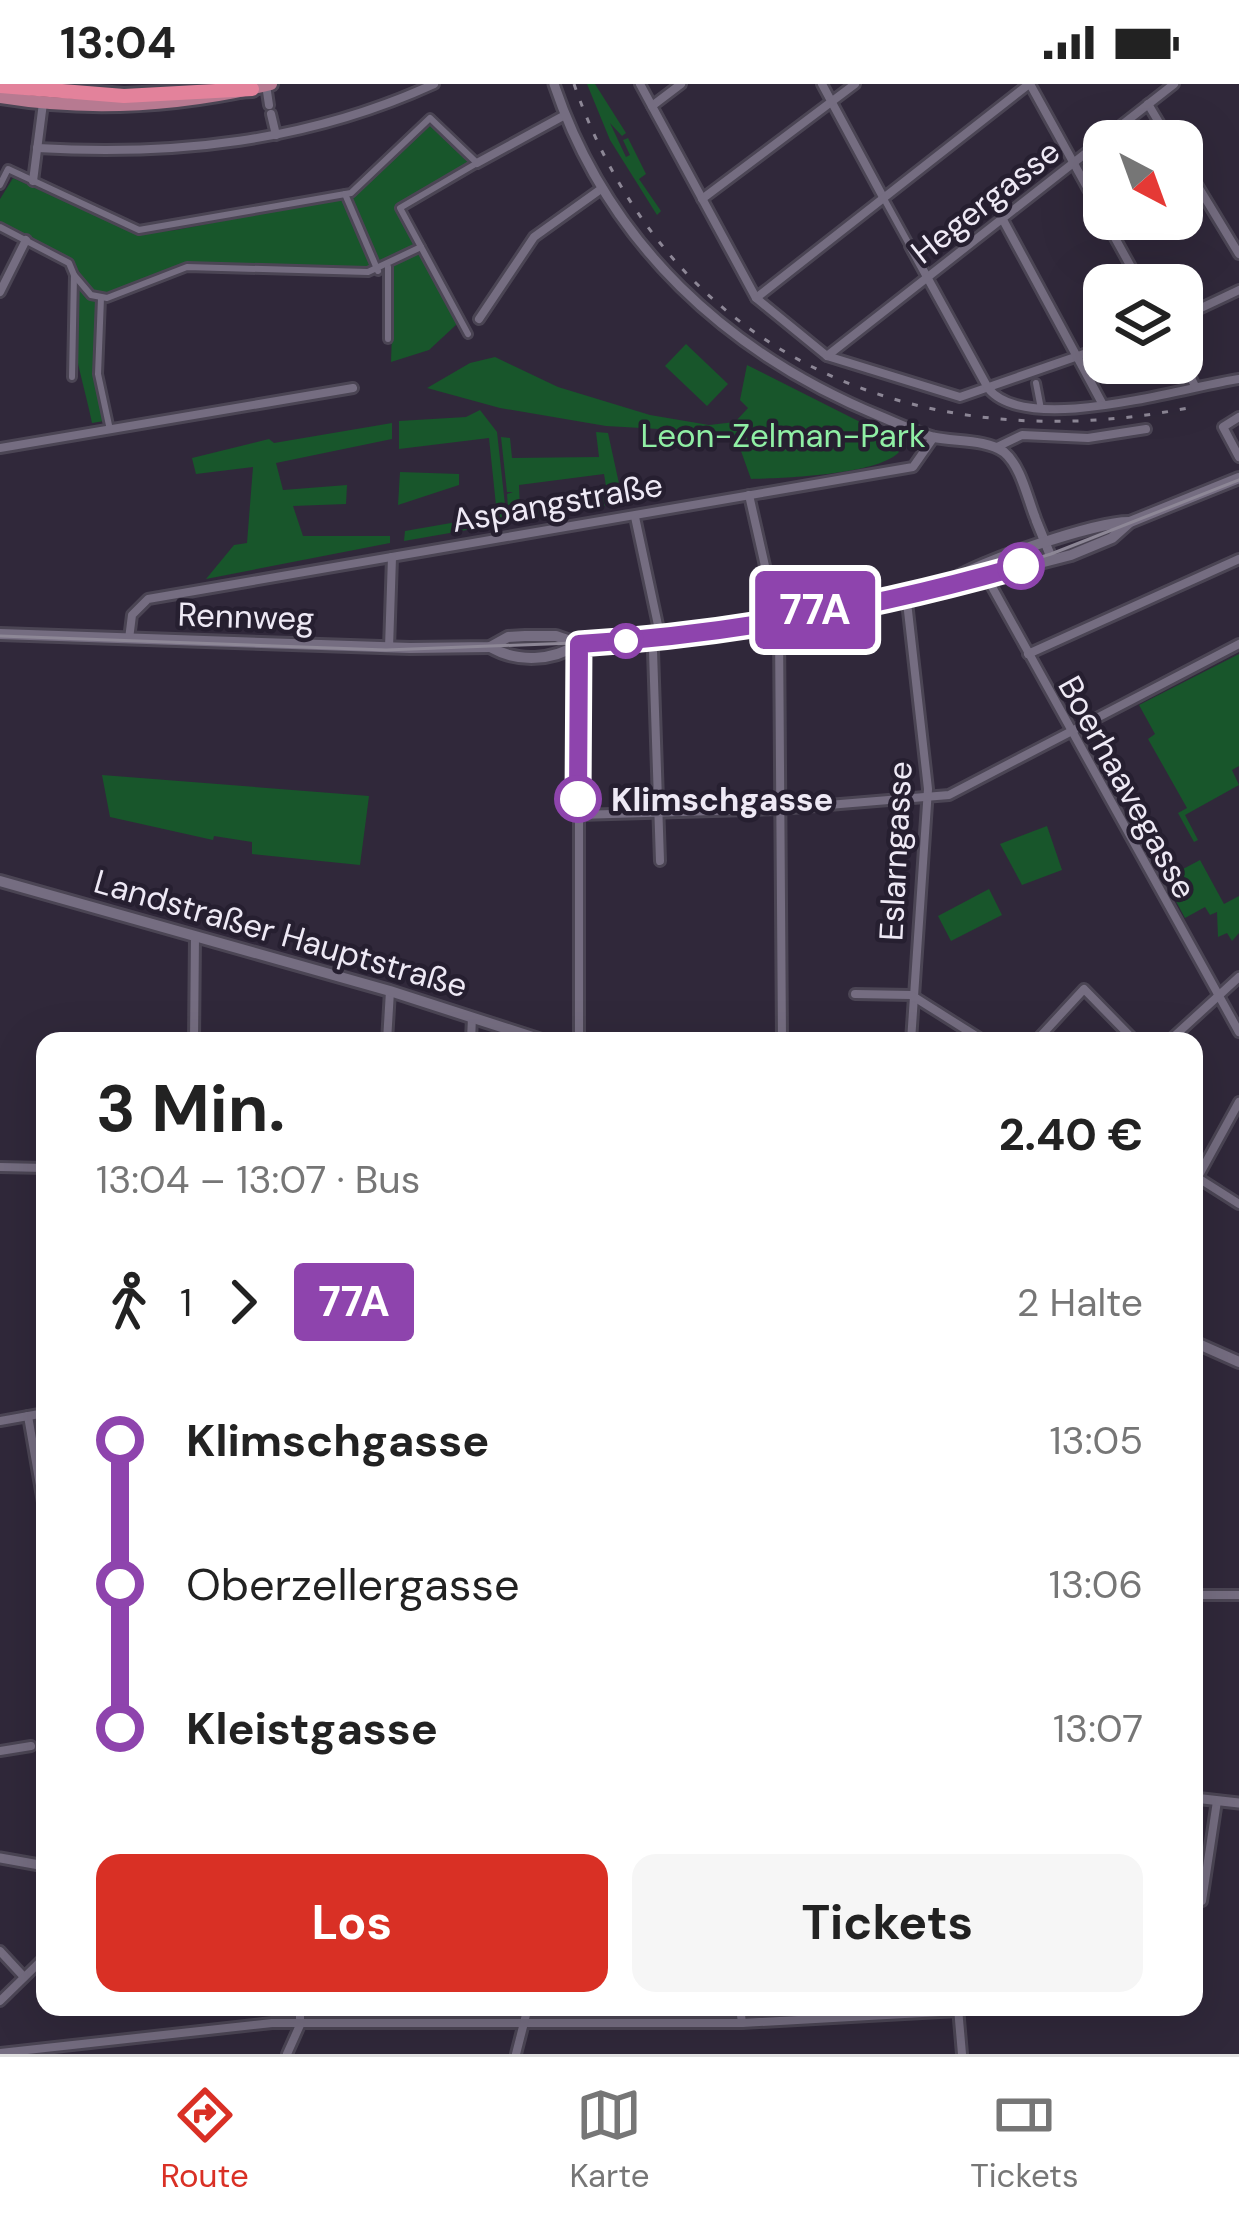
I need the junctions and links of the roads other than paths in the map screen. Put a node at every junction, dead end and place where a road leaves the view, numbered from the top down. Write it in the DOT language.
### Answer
graph roads {
  1 [pos="434,84"];
  2 [pos="554,84"];
  3 [pos="640,84"];
  4 [pos="681,84"];
  5 [pos="822,84"];
  6 [pos="855,84"];
  7 [pos="1029,84"];
  8 [pos="1174,84"];
  9 [pos="264,85"];
  10 [pos="0,86"];
  11 [pos="0,97"];
  12 [pos="831,102"];
  13 [pos="43,104"];
  14 [pos="1148,104"];
  15 [pos="652,106"];
  16 [pos="565,115"];
  17 [pos="1158,120"];
  18 [pos="276,136"];
  19 [pos="37,148"];
  20 [pos="477,163"];
  21 [pos="1072,163"];
  22 [pos="33,181"];
  23 [pos="0,185"];
  24 [pos="602,189"];
  25 [pos="345,194"];
  26 [pos="1203,195"];
  27 [pos="883,196"];
  28 [pos="702,199"];
  29 [pos="1002,218"];
  30 [pos="0,227"];
  31 [pos="26,240"];
  32 [pos="910,246"];
  33 [pos="421,247"];
  34 [pos="1239,254"];
  35 [pos="1129,264"];
  36 [pos="388,267"];
  37 [pos="378,271"];
  38 [pos="74,275"];
  39 [pos="927,278"];
  40 [pos="1239,290"];
  41 [pos="0,292"];
  42 [pos="101,298"];
  43 [pos="756,298"];
  44 [pos="1203,307"];
  45 [pos="478,319"];
  46 [pos="468,334"];
  47 [pos="388,340"];
  48 [pos="1083,355"];
  49 [pos="827,356"];
  50 [pos="1077,357"];
  51 [pos="72,377"];
  52 [pos="1239,379"];
  53 [pos="1036,383"];
  54 [pos="1196,386"];
  55 [pos="352,388"];
  56 [pos="988,388"];
  57 [pos="1102,403"];
  58 [pos="1041,410"];
  59 [pos="1234,418"];
  60 [pos="1147,429"];
  61 [pos="110,430"];
  62 [pos="934,437"];
  63 [pos="997,447"];
  64 [pos="0,448"];
  65 [pos="1239,458"];
  66 [pos="1239,478"];
  67 [pos="748,496"];
  68 [pos="634,517"];
  69 [pos="1130,522"];
  70 [pos="1048,551"];
  71 [pos="392,557"];
  72 [pos="1239,559"];
  73 [pos="992,561"];
  74 [pos="988,576"];
  75 [pos="950,582"];
  76 [pos="906,593"];
  77 [pos="776,617"];
  78 [pos="0,634"];
  79 [pos="655,638"];
  80 [pos="129,639"];
  81 [pos="579,644"];
  82 [pos="1239,644"];
  83 [pos="490,647"];
  84 [pos="389,648"];
  85 [pos="1028,654"];
  86 [pos="1069,730"];
  87 [pos="926,799"];
  88 [pos="780,809"];
  89 [pos="578,815"];
  90 [pos="659,815"];
  91 [pos="660,861"];
  92 [pos="0,881"];
  93 [pos="195,936"];
  94 [pos="1239,977"];
  95 [pos="390,991"];
  96 [pos="855,994"];
  97 [pos="911,995"];
  98 [pos="1216,996"];
  99 [pos="472,1017"];
  100 [pos="194,1032"];
  101 [pos="388,1032"];
  102 [pos="471,1032"];
  103 [pos="518,1032"];
  104 [pos="579,1032"];
  105 [pos="782,1032"];
  106 [pos="911,1032"];
  107 [pos="970,1032"];
  108 [pos="1044,1032"];
  109 [pos="1126,1032"];
  110 [pos="1178,1032"];
  111 [pos="1239,1032"];
  112 [pos="1239,1102"];
  113 [pos="1203,1165"];
  114 [pos="0,1168"];
  115 [pos="36,1168"];
  116 [pos="1203,1184"];
  117 [pos="1239,1204"];
  118 [pos="1203,1346"];
  119 [pos="1239,1363"];
  120 [pos="36,1415"];
  121 [pos="28,1416"];
  122 [pos="0,1421"];
  123 [pos="36,1462"];
  124 [pos="1203,1595"];
  125 [pos="1239,1595"];
  126 [pos="31,1746"];
  127 [pos="0,1751"];
  128 [pos="1203,1799"];
  129 [pos="1217,1801"];
  130 [pos="1239,1803"];
  131 [pos="0,1858"];
  132 [pos="36,1864"];
  133 [pos="1203,1875"];
  134 [pos="0,1951"];
  135 [pos="36,1966"];
  136 [pos="24,1977"];
  137 [pos="0,2001"];
  138 [pos="300,2016"];
  139 [pos="524,2016"];
  140 [pos="741,2016"];
  141 [pos="850,2016"];
  142 [pos="959,2016"];
  143 [pos="742,2023"];
  144 [pos="300,2025"];
  145 [pos="520,2026"];
  146 [pos="0,2054"];
  147 [pos="287,2054"];
  148 [pos="516,2054"];
  149 [pos="962,2054"];
  1 -- 18 [label="street"];
  2 -- 16 [label="street"];
  3 -- 15 [label="street"];
  4 -- 15 [label="street"];
  5 -- 12 [label="street"];
  6 -- 12 [label="street"];
  7 -- 21 [label="street"];
  7 -- 27 [label="street"];
  8 -- 14 [label="street, Hegergasse"];
  9 -- 10 [label="highway"];
  9 -- 13 [label="main road"];
  9 -- 18 [label="street"];
  11 -- 13 [label="main road"];
  12 -- 27 [label="street"];
  12 -- 28 [label="street"];
  13 -- 19 [label="street"];
  14 -- 17 [label="street"];
  14 -- 21 [label="street, Hegergasse"];
  15 -- 28 [label="street"];
  16 -- 20 [label="street"];
  16 -- 24 [label="street"];
  18 -- 19 [label="street"];
  19 -- 22 [label="street"];
  20 -- 25 [label="street"];
  20 -- 33 [label="street"];
  21 -- 29 [label="street, Hegergasse"];
  21 -- 35 [label="street"];
  22 -- 23 [label="street"];
  22 -- 25 [label="street"];
  24 -- 45 [label="street"];
  24 -- 62 [label="street"];
  25 -- 37 [label="street"];
  26 -- 34 [label="street"];
  27 -- 32 [label="street"];
  27 -- 43 [label="street"];
  28 -- 43 [label="street"];
  29 -- 39 [label="street, Hegergasse"];
  29 -- 50 [label="street"];
  30 -- 31 [label="street"];
  31 -- 38 [label="street"];
  31 -- 41 [label="street"];
  32 -- 39 [label="street"];
  33 -- 36 [label="street"];
  33 -- 46 [label="street"];
  36 -- 37 [label="street"];
  36 -- 47 [label="street"];
  37 -- 42 [label="street"];
  38 -- 42 [label="street"];
  38 -- 51 [label="street"];
  39 -- 49 [label="street, Hegergasse"];
  39 -- 56 [label="street"];
  40 -- 44 [label="street"];
  42 -- 61 [label="street"];
  43 -- 49 [label="street"];
  48 -- 50 [label="street"];
  49 -- 56 [label="street"];
  50 -- 56 [label="street"];
  50 -- 57 [label="street"];
  52 -- 54 [label="street"];
  53 -- 58 [label="street"];
  54 -- 57 [label="street"];
  55 -- 61 [label="street"];
  56 -- 58 [label="street"];
  57 -- 58 [label="street"];
  59 -- 65 [label="street"];
  60 -- 63 [label="street"];
  61 -- 64 [label="street"];
  62 -- 63 [label="street"];
  62 -- 67 [label="street, Aspangstraße"];
  63 -- 70 [label="street"];
  66 -- 69 [label="main road, Rennweg"];
  67 -- 68 [label="street, Aspangstraße"];
  67 -- 77 [label="street"];
  68 -- 71 [label="street, Aspangstraße"];
  68 -- 79 [label="street"];
  69 -- 70 [label="main road, Rennweg"];
  69 -- 70 [label="main road, Rennweg"];
  70 -- 73 [label="main road, Rennweg"];
  70 -- 74 [label="main road, Rennweg"];
  71 -- 80 [label="street, Aspangstraße"];
  71 -- 84 [label="street"];
  72 -- 85 [label="street"];
  73 -- 74 [label="street"];
  73 -- 75 [label="main road, Rennweg"];
  74 -- 75 [label="main road, Rennweg"];
  74 -- 85 [label="street, Boerhaavegasse"];
  75 -- 76 [label="main road, Rennweg"];
  76 -- 77 [label="main road, Rennweg"];
  76 -- 87 [label="street, Eslarngasse"];
  77 -- 79 [label="main road, Rennweg"];
  77 -- 88 [label="street"];
  78 -- 80 [label="main road, Rennweg"];
  79 -- 81 [label="main road, Rennweg"];
  79 -- 90 [label="street"];
  80 -- 84 [label="main road, Rennweg"];
  81 -- 83 [label="main road, Rennweg"];
  81 -- 83 [label="main road, Rennweg"];
  81 -- 89 [label="street"];
  82 -- 86 [label="street"];
  83 -- 84 [label="main road, Rennweg"];
  85 -- 86 [label="street, Boerhaavegasse"];
  86 -- 87 [label="street"];
  86 -- 98 [label="street, Boerhaavegasse"];
  87 -- 88 [label="street"];
  87 -- 97 [label="street, Eslarngasse"];
  88 -- 90 [label="street"];
  88 -- 105 [label="street"];
  89 -- 90 [label="street"];
  89 -- 104 [label="street"];
  90 -- 91 [label="street"];
  92 -- 93 [label="main road, Landstraßer Hauptstraße"];
  93 -- 95 [label="main road, Landstraßer Hauptstraße"];
  93 -- 100 [label="street"];
  94 -- 98 [label="street"];
  95 -- 99 [label="main road, Landstraßer Hauptstraße"];
  95 -- 101 [label="street"];
  96 -- 97 [label="street"];
  97 -- 106 [label="street, Eslarngasse"];
  97 -- 107 [label="street"];
  98 -- 110 [label="street"];
  98 -- 111 [label="street, Boerhaavegasse"];
  99 -- 102 [label="street"];
  99 -- 103 [label="main road, Landstraßer Hauptstraße"];
  108 -- 109 [label="street"];
  112 -- 113 [label="street"];
  114 -- 115 [label="street"];
  116 -- 117 [label="street"];
  118 -- 119 [label="main road"];
  120 -- 121 [label="street"];
  121 -- 122 [label="street"];
  121 -- 123 [label="street"];
  124 -- 125 [label="street"];
  126 -- 127 [label="street"];
  128 -- 129 [label="street"];
  129 -- 130 [label="street"];
  129 -- 133 [label="street"];
  131 -- 132 [label="street"];
  134 -- 136 [label="street"];
  135 -- 136 [label="street"];
  136 -- 137 [label="street"];
  138 -- 144 [label="street"];
  139 -- 145 [label="street"];
  140 -- 143 [label="street"];
  141 -- 143 [label="street"];
  142 -- 149 [label="street"];
  143 -- 145 [label="street"];
  144 -- 145 [label="street"];
  144 -- 146 [label="street"];
  144 -- 147 [label="street"];
  145 -- 148 [label="street"];
}
